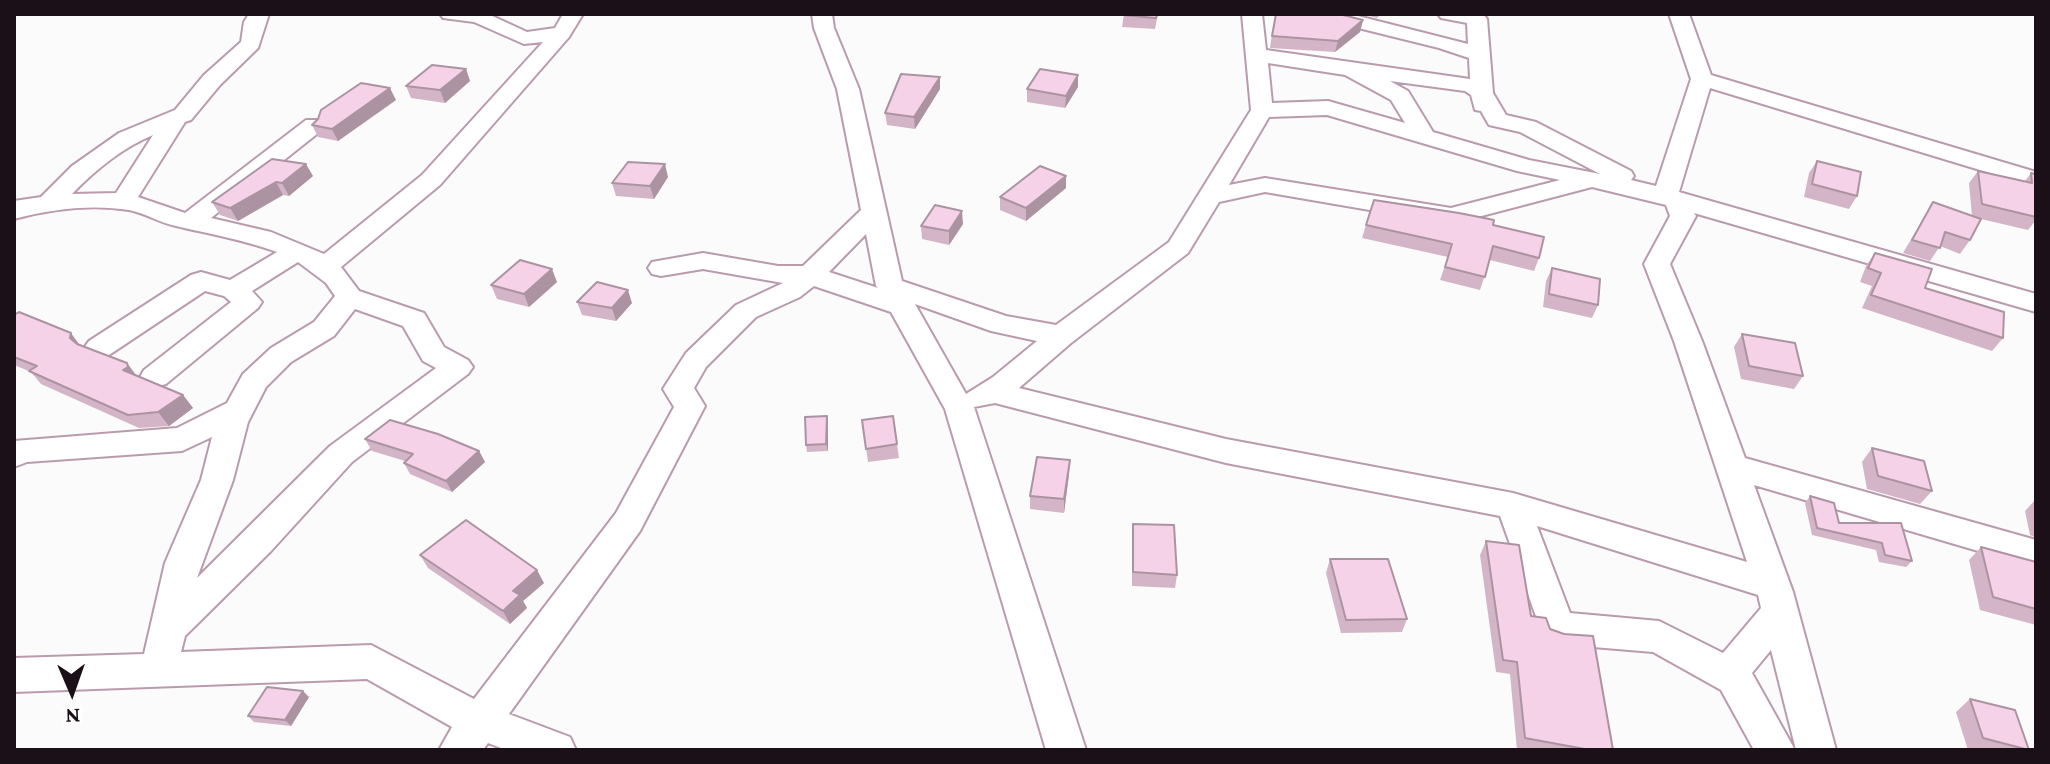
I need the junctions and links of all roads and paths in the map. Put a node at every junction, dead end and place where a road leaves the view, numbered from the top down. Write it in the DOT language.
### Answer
graph roads {
  1 [pos="259,14"];
  2 [pos="450,14"];
  3 [pos="822,14"];
  4 [pos="1252,14"];
  5 [pos="1325,14"];
  6 [pos="1448,14"];
  7 [pos="1679,14"];
  8 [pos="567,24"];
  9 [pos="1256,55"];
  10 [pos="1480,55"];
  11 [pos="1351,69"];
  12 [pos="1702,79"];
  13 [pos="1483,94"];
  14 [pos="1262,110"];
  15 [pos="176,118"];
  16 [pos="314,125"];
  17 [pos="1424,136"];
  18 [pos="1487,155"];
  19 [pos="1593,180"];
  20 [pos="2036,180"];
  21 [pos="1666,196"];
  22 [pos="1209,197"];
  23 [pos="122,203"];
  24 [pos="49,204"];
  25 [pos="17,205"];
  26 [pos="874,212"];
  27 [pos="192,220"];
  28 [pos="295,252"];
  29 [pos="325,267"];
  30 [pos="661,268"];
  31 [pos="810,275"];
  32 [pos="234,290"];
  33 [pos="896,296"];
  34 [pos="349,297"];
  35 [pos="2036,303"];
  36 [pos="1061,336"];
  37 [pos="99,348"];
  38 [pos="155,377"];
  39 [pos="990,391"];
  40 [pos="960,409"];
  41 [pos="238,411"];
  42 [pos="14,455"];
  43 [pos="1731,466"];
  44 [pos="1513,506"];
  45 [pos="2036,554"];
  46 [pos="1758,580"];
  47 [pos="1780,612"];
  48 [pos="168,629"];
  49 [pos="159,668"];
  50 [pos="14,675"];
  51 [pos="1735,678"];
  52 [pos="469,736"];
  53 [pos="556,750"];
  54 [pos="1066,750"];
  55 [pos="1775,750"];
  56 [pos="1816,750"];
  1 -- 15 [label="street"];
  2 -- 8 [label="street"];
  3 -- 26 [label="street"];
  4 -- 9 [label="street"];
  5 -- 10 [label="street"];
  6 -- 10 [label="street"];
  7 -- 12 [label="street"];
  8 -- 29 [label="street"];
  9 -- 11 [label="street"];
  9 -- 14 [label="street"];
  10 -- 13 [label="street"];
  11 -- 13 [label="street"];
  11 -- 17 [label="street"];
  12 -- 20 [label="street"];
  12 -- 21 [label="street"];
  13 -- 18 [label="street"];
  13 -- 21 [label="street"];
  14 -- 17 [label="street"];
  14 -- 22 [label="street"];
  15 -- 23 [label="street"];
  15 -- 24 [label="street"];
  16 -- 27 [label="street"];
  17 -- 18 [label="street"];
  18 -- 19 [label="street"];
  19 -- 21 [label="street"];
  19 -- 22 [label="street"];
  21 -- 35 [label="street"];
  21 -- 43 [label="street"];
  22 -- 36 [label="street"];
  23 -- 24 [label="street"];
  23 -- 27 [label="street"];
  24 -- 25 [label="street"];
  26 -- 31 [label="street"];
  26 -- 33 [label="street"];
  27 -- 28 [label="street"];
  28 -- 29 [label="street"];
  28 -- 32 [label="street"];
  29 -- 34 [label="street"];
  30 -- 31 [label="street"];
  31 -- 33 [label="street"];
  31 -- 52 [label="street"];
  32 -- 37 [label="street"];
  32 -- 38 [label="street"];
  33 -- 36 [label="street"];
  33 -- 40 [label="street"];
  34 -- 41 [label="street"];
  34 -- 48 [label="street"];
  36 -- 39 [label="street"];
  39 -- 40 [label="street"];
  39 -- 44 [label="street"];
  40 -- 54 [label="street"];
  41 -- 42 [label="street"];
  41 -- 48 [label="street"];
  43 -- 45 [label="street"];
  43 -- 47 [label="street"];
  44 -- 46 [label="street"];
  44 -- 51 [label="street"];
  47 -- 51 [label="street"];
  47 -- 56 [label="street"];
  48 -- 49 [label="street"];
  49 -- 50 [label="street"];
  49 -- 52 [label="street"];
  51 -- 55 [label="street"];
  52 -- 53 [label="street"];
}
